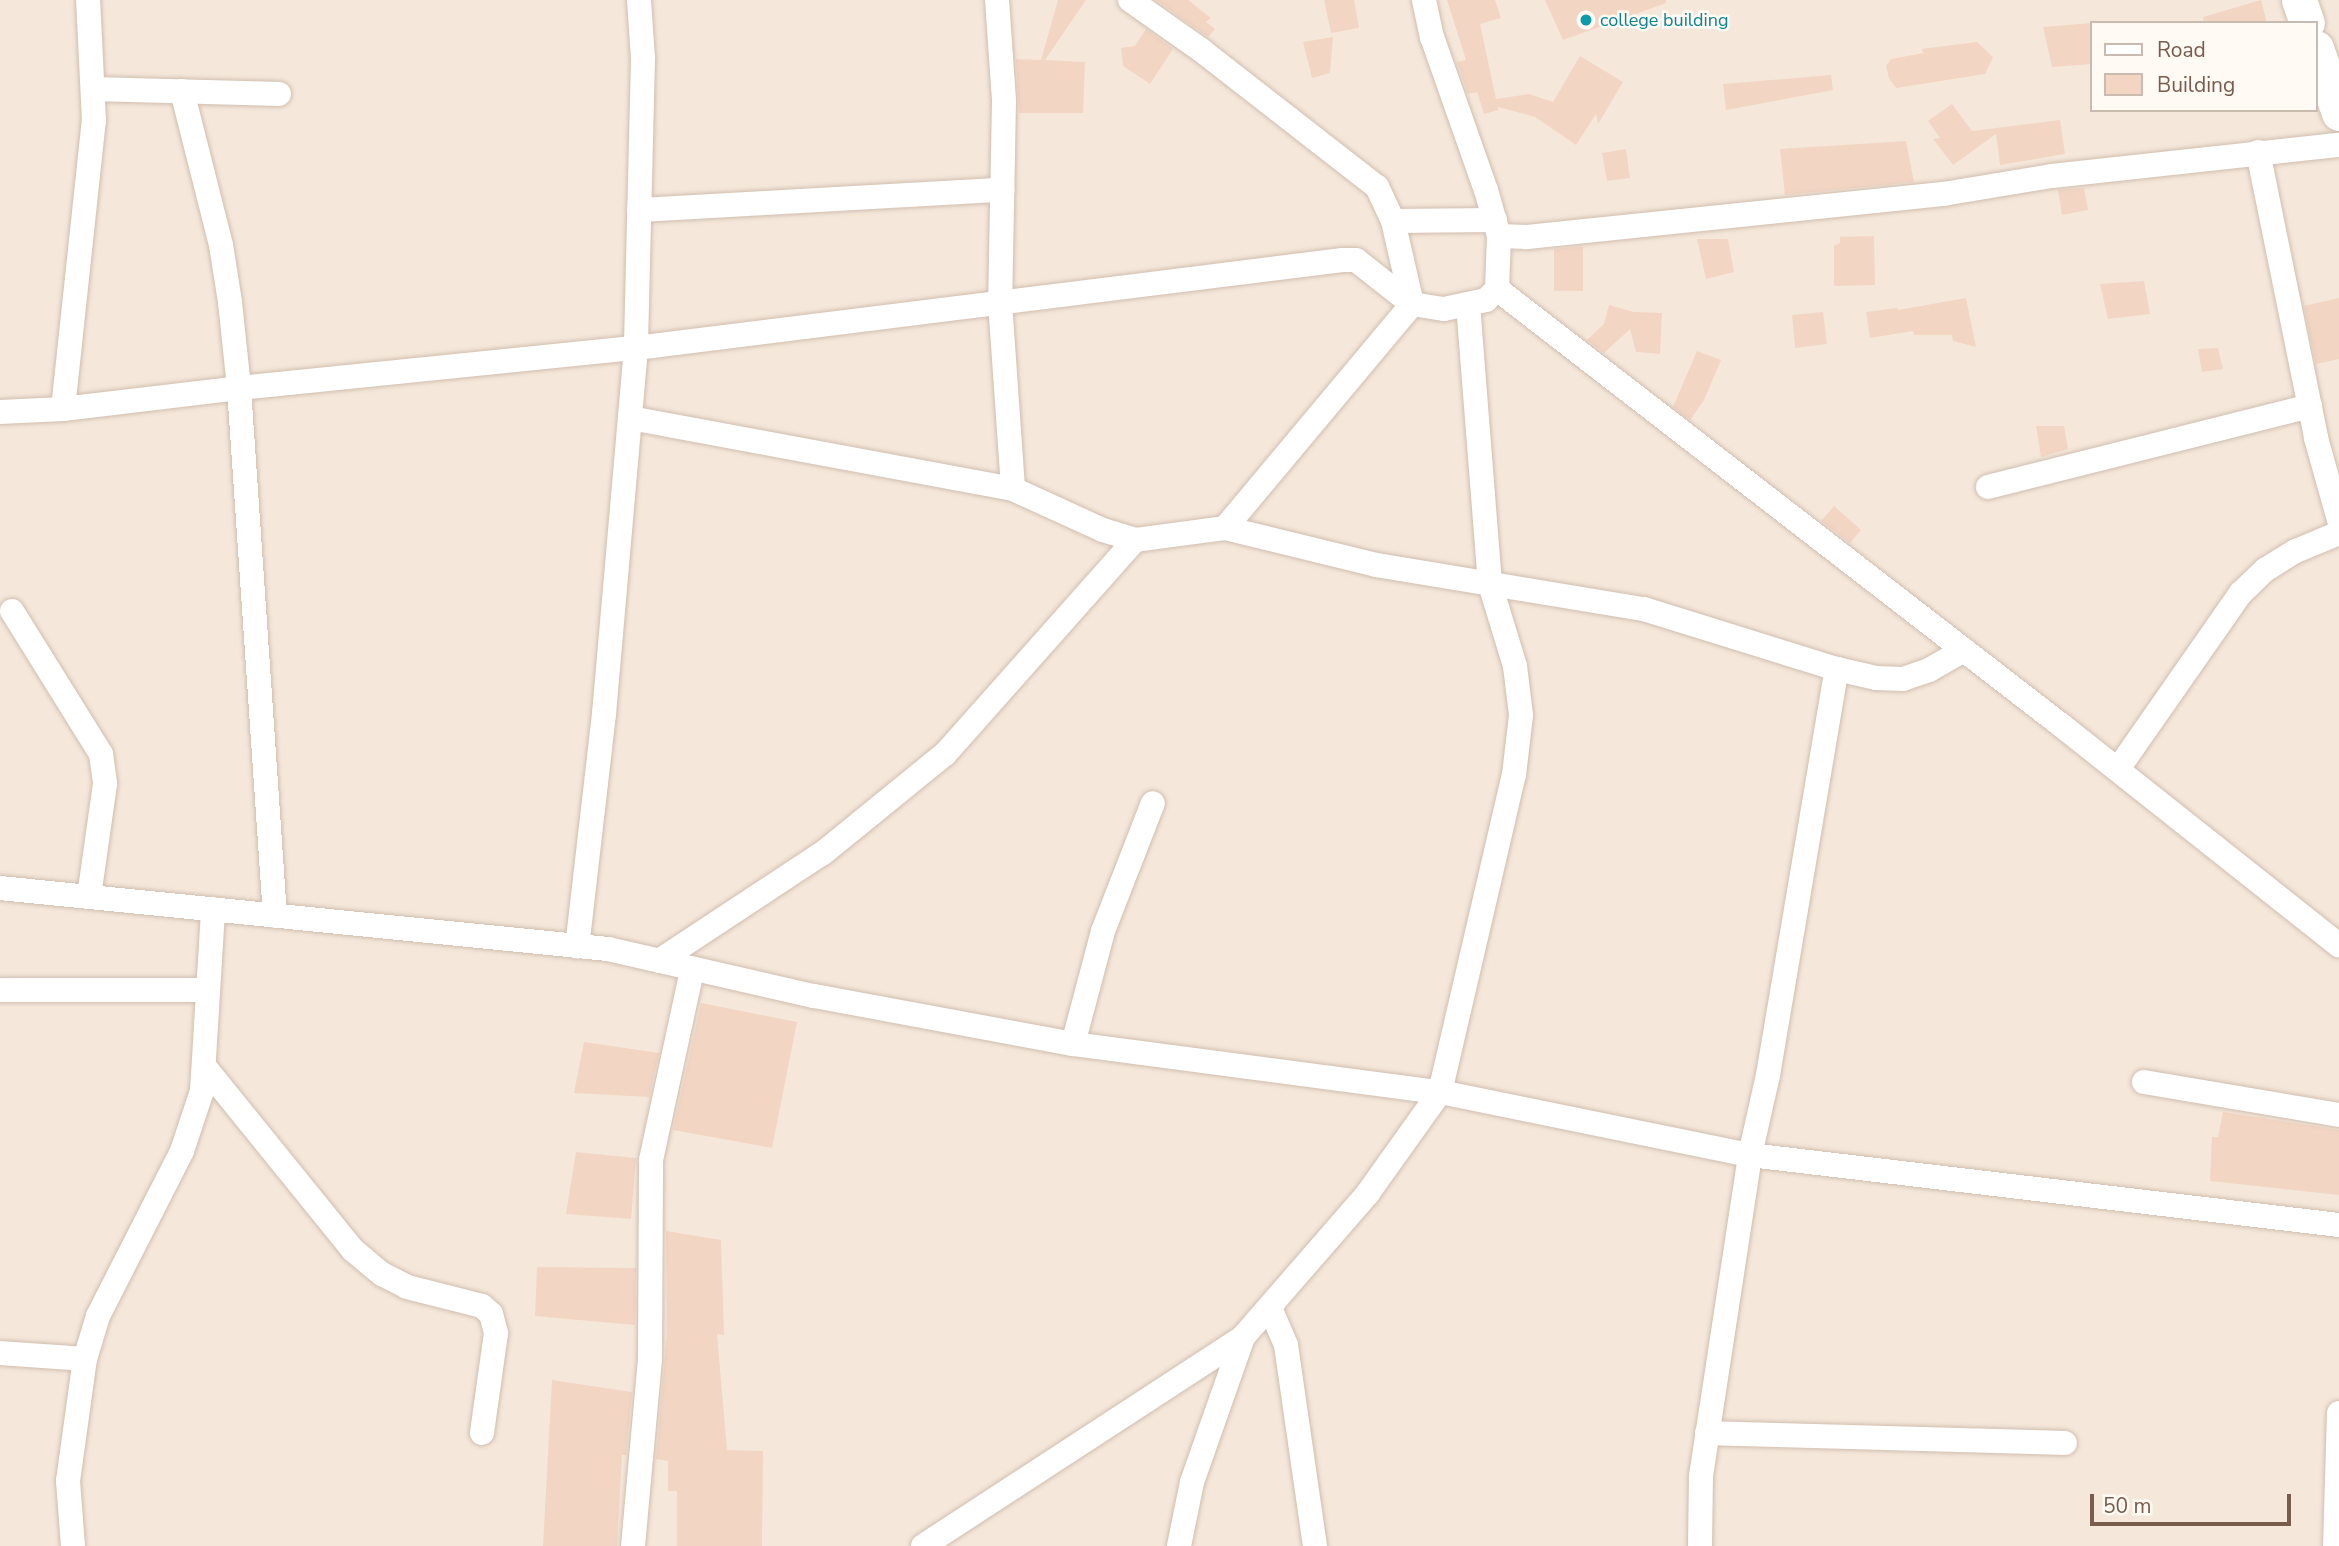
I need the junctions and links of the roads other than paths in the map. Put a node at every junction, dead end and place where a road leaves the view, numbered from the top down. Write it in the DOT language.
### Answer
graph roads {
  1 [pos="88,0"];
  2 [pos="639,0"];
  3 [pos="997,0"];
  4 [pos="1130,0"];
  5 [pos="1424,0"];
  6 [pos="2299,0"];
  7 [pos="2306,21"];
  8 [pos="2318,54"];
  9 [pos="94,89"];
  10 [pos="182,91"];
  11 [pos="279,94"];
  12 [pos="2339,113"];
  13 [pos="2339,145"];
  14 [pos="2258,152"];
  15 [pos="1002,190"];
  16 [pos="639,210"];
  17 [pos="1393,221"];
  18 [pos="1497,228"];
  19 [pos="1497,289"];
  20 [pos="1000,302"];
  21 [pos="1412,304"];
  22 [pos="1468,306"];
  23 [pos="636,348"];
  24 [pos="239,388"];
  25 [pos="2310,406"];
  26 [pos="63,409"];
  27 [pos="0,412"];
  28 [pos="630,418"];
  29 [pos="1988,487"];
  30 [pos="1013,489"];
  31 [pos="2339,520"];
  32 [pos="1225,528"];
  33 [pos="2339,533"];
  34 [pos="1135,540"];
  35 [pos="1490,584"];
  36 [pos="12,611"];
  37 [pos="1964,650"];
  38 [pos="1837,669"];
  39 [pos="2118,769"];
  40 [pos="1153,803"];
  41 [pos="0,888"];
  42 [pos="89,897"];
  43 [pos="213,909"];
  44 [pos="275,916"];
  45 [pos="2339,945"];
  46 [pos="577,946"];
  47 [pos="659,961"];
  48 [pos="692,970"];
  49 [pos="0,990"];
  50 [pos="207,990"];
  51 [pos="1073,1044"];
  52 [pos="204,1066"];
  53 [pos="2144,1082"];
  54 [pos="1440,1093"];
  55 [pos="2339,1115"];
  56 [pos="1750,1155"];
  57 [pos="2339,1225"];
  58 [pos="1270,1308"];
  59 [pos="1243,1337"];
  60 [pos="0,1353"];
  61 [pos="85,1359"];
  62 [pos="2339,1413"];
  63 [pos="482,1433"];
  64 [pos="1707,1433"];
  65 [pos="2065,1443"];
  66 [pos="73,1546"];
  67 [pos="633,1546"];
  68 [pos="923,1546"];
  69 [pos="1179,1546"];
  70 [pos="1315,1546"];
  71 [pos="1700,1546"];
  72 [pos="2335,1546"];
  1 -- 9 [label="street"];
  2 -- 16 [label="street"];
  3 -- 15 [label="street"];
  4 -- 17 [label="street"];
  5 -- 18 [label="street"];
  6 -- 7 [label="street"];
  8 -- 12 [label="street"];
  9 -- 10 [label="street"];
  9 -- 26 [label="street"];
  10 -- 11 [label="street"];
  10 -- 24 [label="street"];
  13 -- 14 [label="street"];
  14 -- 18 [label="street"];
  14 -- 25 [label="street"];
  15 -- 16 [label="street"];
  15 -- 20 [label="street"];
  16 -- 23 [label="street"];
  17 -- 18 [label="street"];
  17 -- 21 [label="street"];
  18 -- 19 [label="street"];
  19 -- 22 [label="street"];
  19 -- 37 [label="street"];
  20 -- 21 [label="street"];
  20 -- 23 [label="street"];
  20 -- 30 [label="street"];
  21 -- 22 [label="street"];
  21 -- 32 [label="street"];
  22 -- 35 [label="street"];
  23 -- 24 [label="street"];
  23 -- 28 [label="street"];
  24 -- 26 [label="street"];
  24 -- 44 [label="street"];
  25 -- 29 [label="street"];
  25 -- 31 [label="street"];
  26 -- 27 [label="street"];
  28 -- 30 [label="street"];
  28 -- 46 [label="street"];
  30 -- 34 [label="street"];
  32 -- 34 [label="street"];
  32 -- 35 [label="street"];
  33 -- 39 [label="street"];
  34 -- 47 [label="street"];
  35 -- 38 [label="street"];
  35 -- 54 [label="street"];
  36 -- 42 [label="street"];
  37 -- 38 [label="street"];
  37 -- 39 [label="street"];
  38 -- 56 [label="street"];
  39 -- 45 [label="street"];
  40 -- 51 [label="street"];
  41 -- 42 [label="street"];
  42 -- 43 [label="street"];
  43 -- 44 [label="street"];
  43 -- 50 [label="street"];
  44 -- 46 [label="street"];
  46 -- 47 [label="street"];
  47 -- 48 [label="street"];
  48 -- 51 [label="street"];
  48 -- 67 [label="street"];
  49 -- 50 [label="street"];
  50 -- 52 [label="street"];
  51 -- 54 [label="street"];
  52 -- 61 [label="street"];
  52 -- 63 [label="street"];
  53 -- 55 [label="street"];
  54 -- 56 [label="street"];
  54 -- 58 [label="street"];
  56 -- 57 [label="street"];
  56 -- 64 [label="street"];
  58 -- 59 [label="street"];
  58 -- 70 [label="street"];
  59 -- 68 [label="street"];
  59 -- 69 [label="street"];
  60 -- 61 [label="street"];
  61 -- 66 [label="street"];
  62 -- 72 [label="street"];
  64 -- 65 [label="street"];
  64 -- 71 [label="street"];
}
